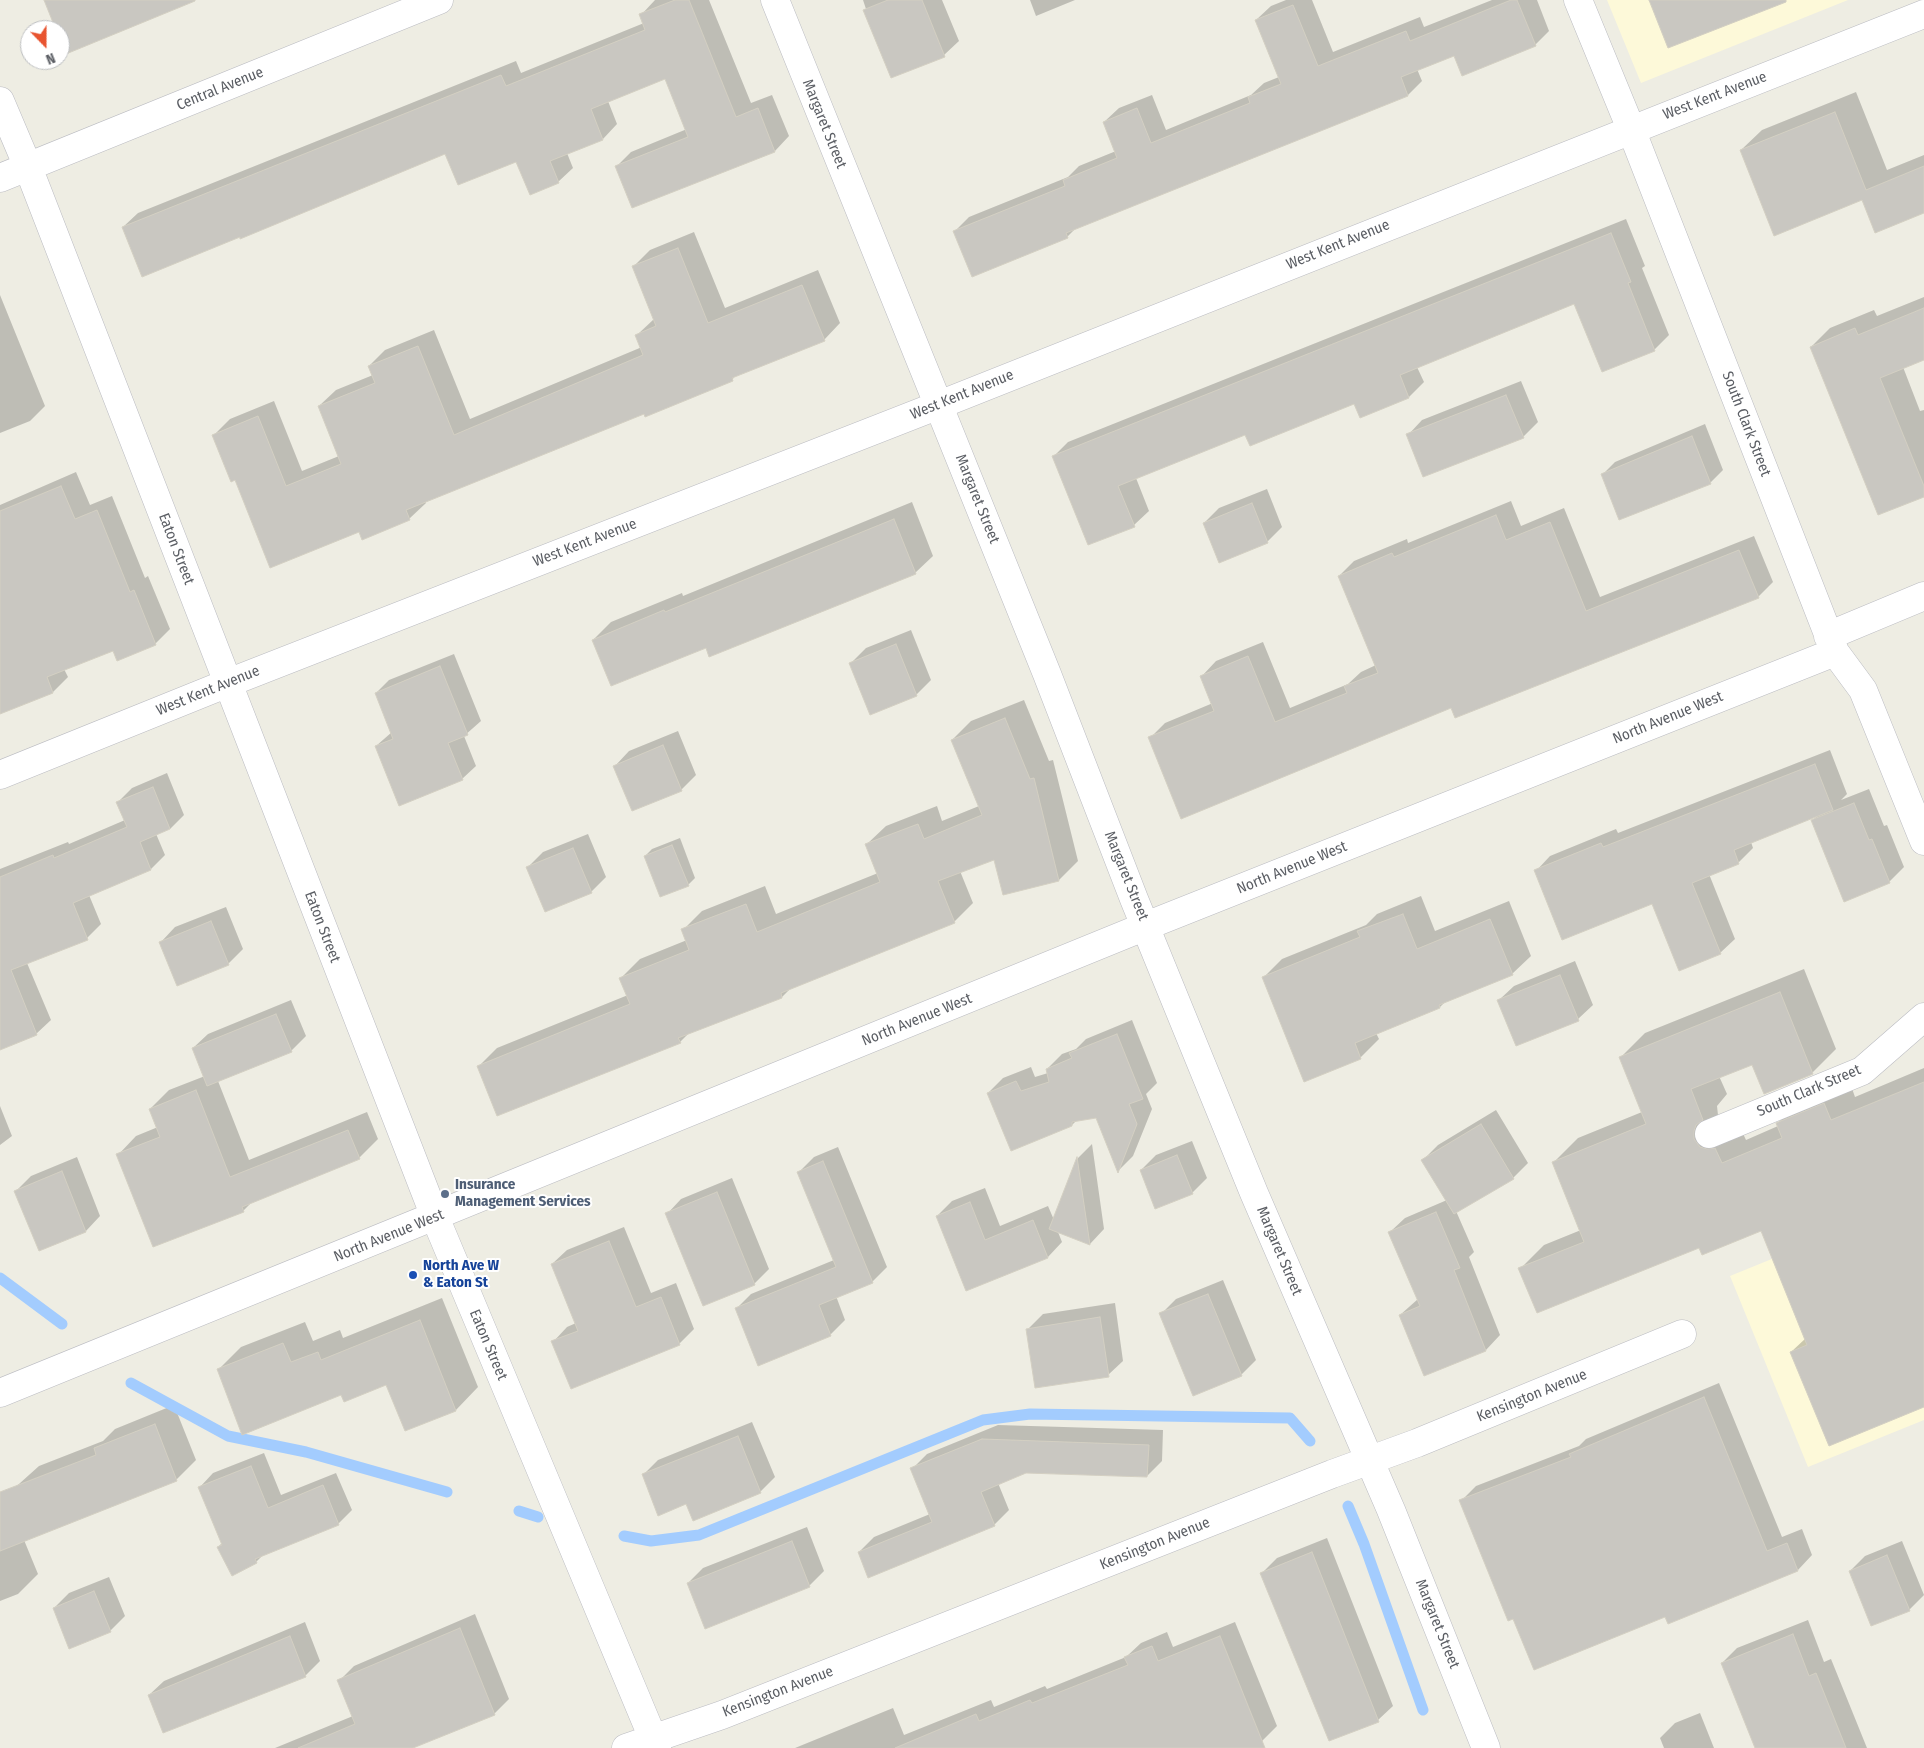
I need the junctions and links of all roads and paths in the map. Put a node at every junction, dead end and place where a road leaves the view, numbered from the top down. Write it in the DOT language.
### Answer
graph roads {
  1 [pos="439,0"];
  2 [pos="775,0"];
  3 [pos="1578,0"];
  4 [pos="1924,14"];
  5 [pos="0,101"];
  6 [pos="1631,129"];
  7 [pos="28,167"];
  8 [pos="0,178"];
  9 [pos="939,405"];
  10 [pos="1924,596"];
  11 [pos="1831,644"];
  12 [pos="228,683"];
  13 [pos="0,775"];
  14 [pos="1924,841"];
  15 [pos="1146,926"];
  16 [pos="1924,1017"];
  17 [pos="1709,1134"];
  18 [pos="434,1218"];
  19 [pos="1682,1334"];
  20 [pos="0,1393"];
  21 [pos="1371,1462"];
  22 [pos="655,1743"];
  23 [pos="626,1748"];
  24 [pos="1486,1748"];
  1 -- 7 [label="street, Central Avenue"];
  2 -- 9 [label="street, Margaret Street"];
  3 -- 6 [label="street, South Clark Street"];
  4 -- 6 [label="street, West Kent Avenue"];
  5 -- 7 [label="street, Eaton Street"];
  6 -- 9 [label="street, West Kent Avenue"];
  6 -- 11 [label="street, South Clark Street"];
  7 -- 8 [label="street, Central Avenue"];
  7 -- 12 [label="street, Eaton Street"];
  9 -- 12 [label="street, West Kent Avenue"];
  9 -- 15 [label="street, Margaret Street"];
  10 -- 11 [label="street, North Avenue West"];
  11 -- 14 [label="street, South Clark Street"];
  11 -- 15 [label="street, North Avenue West"];
  12 -- 13 [label="street, West Kent Avenue"];
  12 -- 18 [label="street, Eaton Street"];
  15 -- 18 [label="street, North Avenue West"];
  15 -- 21 [label="street, Margaret Street"];
  16 -- 17 [label="street, South Clark Street"];
  18 -- 20 [label="street, North Avenue West"];
  18 -- 22 [label="street, Eaton Street"];
  19 -- 21 [label="street, Kensington Avenue"];
  21 -- 22 [label="street, Kensington Avenue"];
  21 -- 24 [label="street, Margaret Street"];
  22 -- 23 [label="street, Kensington Avenue"];
}
